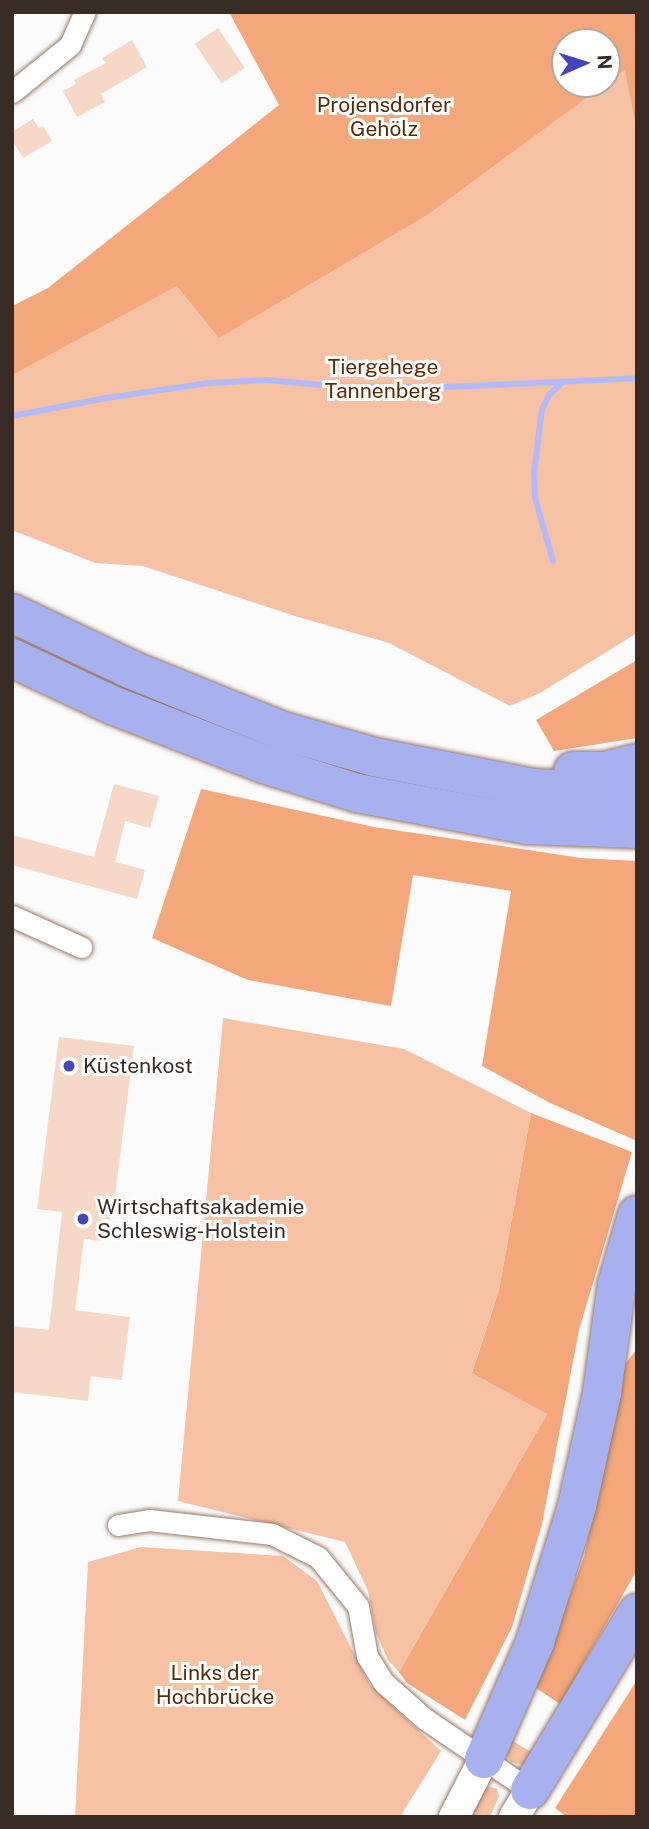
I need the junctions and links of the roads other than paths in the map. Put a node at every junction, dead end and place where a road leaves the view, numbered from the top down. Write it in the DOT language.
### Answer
graph roads {
  1 [pos="85,12"];
  2 [pos="12,92"];
  3 [pos="12,612"];
  4 [pos="12,658"];
  5 [pos="637,763"];
  6 [pos="434,769"];
  7 [pos="637,793"];
  8 [pos="627,832"];
  9 [pos="12,916"];
  10 [pos="81,947"];
  11 [pos="637,1214"];
  12 [pos="637,1316"];
  13 [pos="605,1373"];
  14 [pos="118,1525"];
  15 [pos="637,1613"];
  16 [pos="484,1759"];
  17 [pos="522,1803"];
  18 [pos="454,1817"];
  1 -- 2 [label="street"];
  3 -- 6 [label="highway"];
  4 -- 8 [label="highway"];
  5 -- 6 [label="highway"];
  6 -- 7 [label="highway"];
  9 -- 10 [label="street"];
  11 -- 13 [label="highway"];
  12 -- 13 [label="highway"];
  13 -- 16 [label="highway"];
  14 -- 16 [label="street"];
  15 -- 17 [label="highway"];
  16 -- 17 [label="street"];
  16 -- 18 [label="main road"];
}
